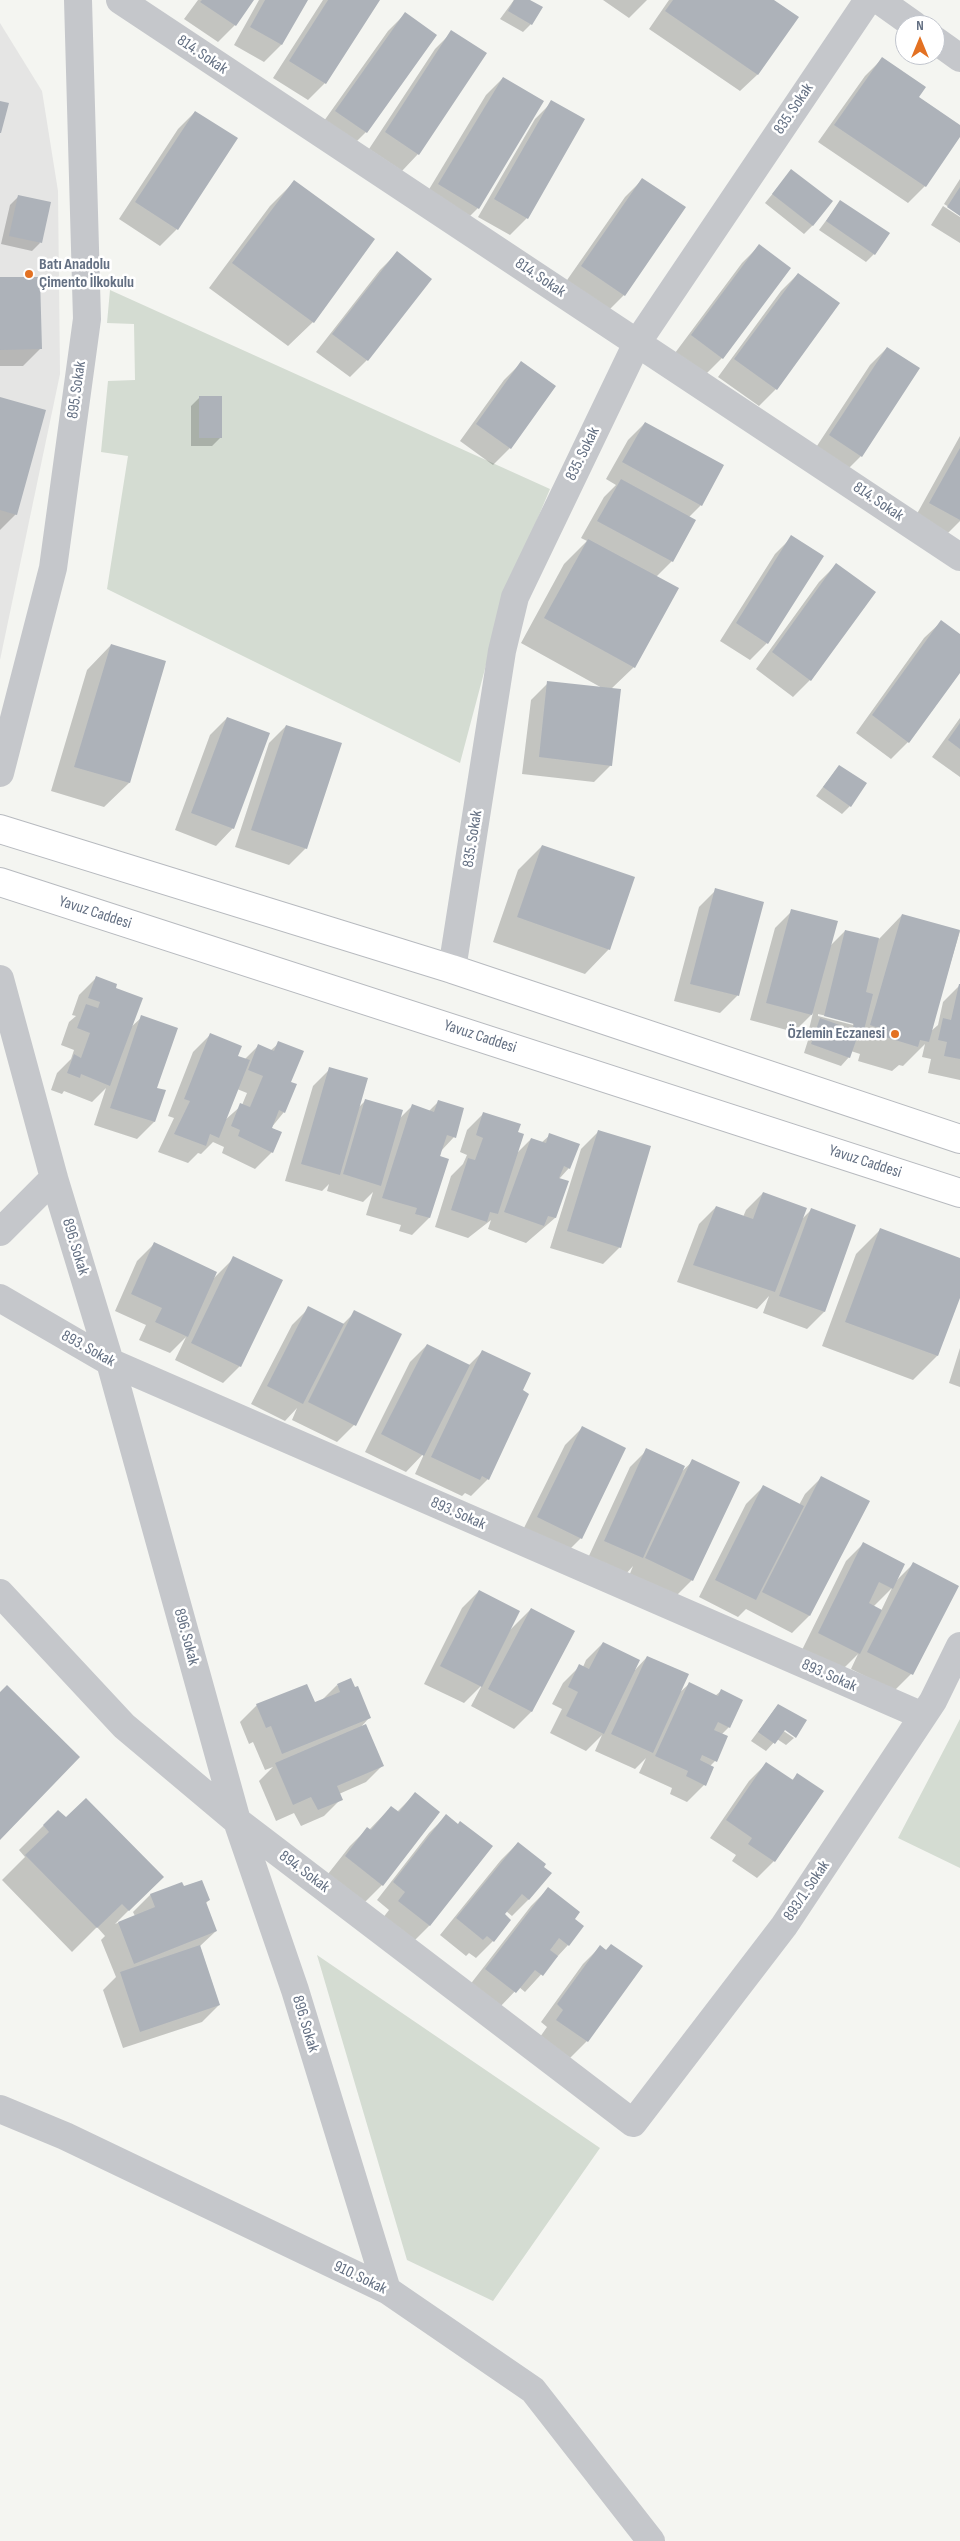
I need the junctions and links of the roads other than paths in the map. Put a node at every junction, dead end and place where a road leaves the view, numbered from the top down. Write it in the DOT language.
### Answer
graph roads {
  1 [pos="78,0"];
  2 [pos="120,0"];
  3 [pos="868,0"];
  4 [pos="879,0"];
  5 [pos="900,15"];
  6 [pos="945,47"];
  7 [pos="960,58"];
  8 [pos="637,343"];
  9 [pos="960,557"];
  10 [pos="0,773"];
  11 [pos="0,829"];
  12 [pos="0,882"];
  13 [pos="452,969"];
  14 [pos="0,979"];
  15 [pos="960,1139"];
  16 [pos="54,1178"];
  17 [pos="960,1192"];
  18 [pos="0,1232"];
  19 [pos="0,1298"];
  20 [pos="110,1362"];
  21 [pos="0,1594"];
  22 [pos="960,1646"];
  23 [pos="923,1716"];
  24 [pos="237,1821"];
  25 [pos="0,2109"];
  26 [pos="633,2123"];
  27 [pos="388,2290"];
  28 [pos="650,2541"];
  1 -- 10 [label="street, 895. Sokak"];
  2 -- 8 [label="street, 814. Sokak"];
  3 -- 8 [label="street, 835. Sokak"];
  4 -- 5 [label="street"];
  6 -- 7 [label="street"];
  8 -- 9 [label="street, 814. Sokak"];
  8 -- 13 [label="street, 835. Sokak"];
  11 -- 13 [label="main road"];
  12 -- 17 [label="main road, Yavuz Caddesi"];
  13 -- 15 [label="main road"];
  14 -- 16 [label="street, 896. Sokak"];
  16 -- 18 [label="street"];
  16 -- 20 [label="street, 896. Sokak"];
  19 -- 20 [label="street, 893. Sokak"];
  20 -- 23 [label="street, 893. Sokak"];
  20 -- 24 [label="street, 896. Sokak"];
  21 -- 24 [label="street, 894. Sokak"];
  22 -- 23 [label="street, 893/1. Sokak"];
  23 -- 26 [label="street, 893/1. Sokak"];
  24 -- 26 [label="street, 894. Sokak"];
  24 -- 27 [label="street, 896. Sokak"];
  25 -- 27 [label="street, 910. Sokak"];
  27 -- 28 [label="street, 910. Sokak"];
}
